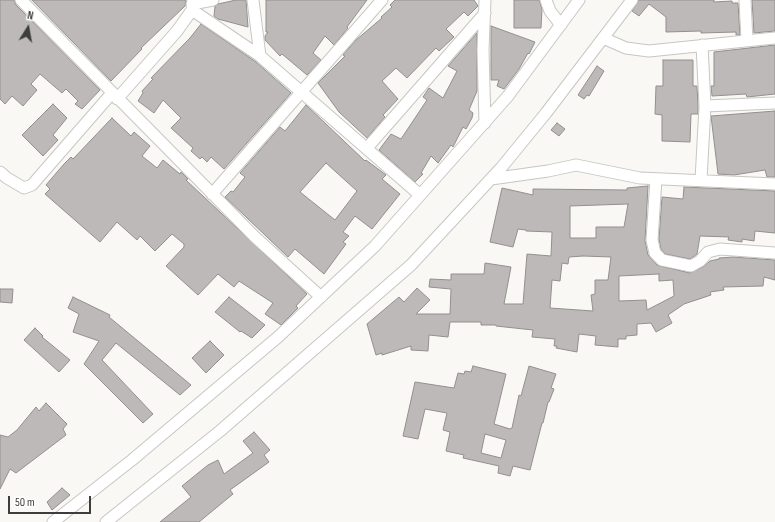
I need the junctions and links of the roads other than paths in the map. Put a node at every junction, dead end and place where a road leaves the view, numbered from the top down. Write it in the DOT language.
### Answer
graph roads {
  1 [pos="21,0"];
  2 [pos="213,0"];
  3 [pos="253,0"];
  4 [pos="382,0"];
  5 [pos="485,0"];
  6 [pos="546,0"];
  7 [pos="579,0"];
  8 [pos="632,0"];
  9 [pos="745,0"];
  10 [pos="192,5"];
  11 [pos="485,13"];
  12 [pos="561,25"];
  13 [pos="603,38"];
  14 [pos="775,38"];
  15 [pos="747,40"];
  16 [pos="702,45"];
  17 [pos="260,56"];
  18 [pos="302,92"];
  19 [pos="114,96"];
  20 [pos="775,104"];
  21 [pos="704,106"];
  22 [pos="485,123"];
  23 [pos="367,148"];
  24 [pos="0,172"];
  25 [pos="491,179"];
  26 [pos="656,179"];
  27 [pos="701,180"];
  28 [pos="775,184"];
  29 [pos="212,194"];
  30 [pos="420,195"];
  31 [pos="775,253"];
  32 [pos="321,297"];
  33 [pos="53,522"];
  34 [pos="106,522"];
  1 -- 19 [label="street"];
  2 -- 10 [label="street"];
  3 -- 17 [label="street"];
  4 -- 18 [label="street"];
  5 -- 11 [label="street"];
  6 -- 12 [label="street"];
  7 -- 12 [label="street"];
  8 -- 13 [label="street"];
  9 -- 15 [label="street"];
  10 -- 17 [label="street"];
  10 -- 19 [label="street"];
  11 -- 22 [label="street"];
  11 -- 23 [label="street"];
  12 -- 22 [label="street"];
  13 -- 16 [label="street"];
  13 -- 25 [label="street"];
  14 -- 15 [label="street"];
  15 -- 16 [label="street"];
  16 -- 21 [label="street"];
  17 -- 18 [label="street"];
  18 -- 23 [label="street"];
  18 -- 29 [label="street"];
  19 -- 24 [label="street"];
  19 -- 29 [label="street"];
  20 -- 21 [label="street"];
  21 -- 27 [label="street"];
  22 -- 30 [label="street"];
  23 -- 30 [label="street"];
  25 -- 26 [label="street"];
  25 -- 34 [label="street"];
  26 -- 27 [label="street"];
  26 -- 31 [label="street"];
  27 -- 28 [label="street"];
  29 -- 32 [label="street"];
  30 -- 32 [label="street"];
  32 -- 33 [label="street"];
}
